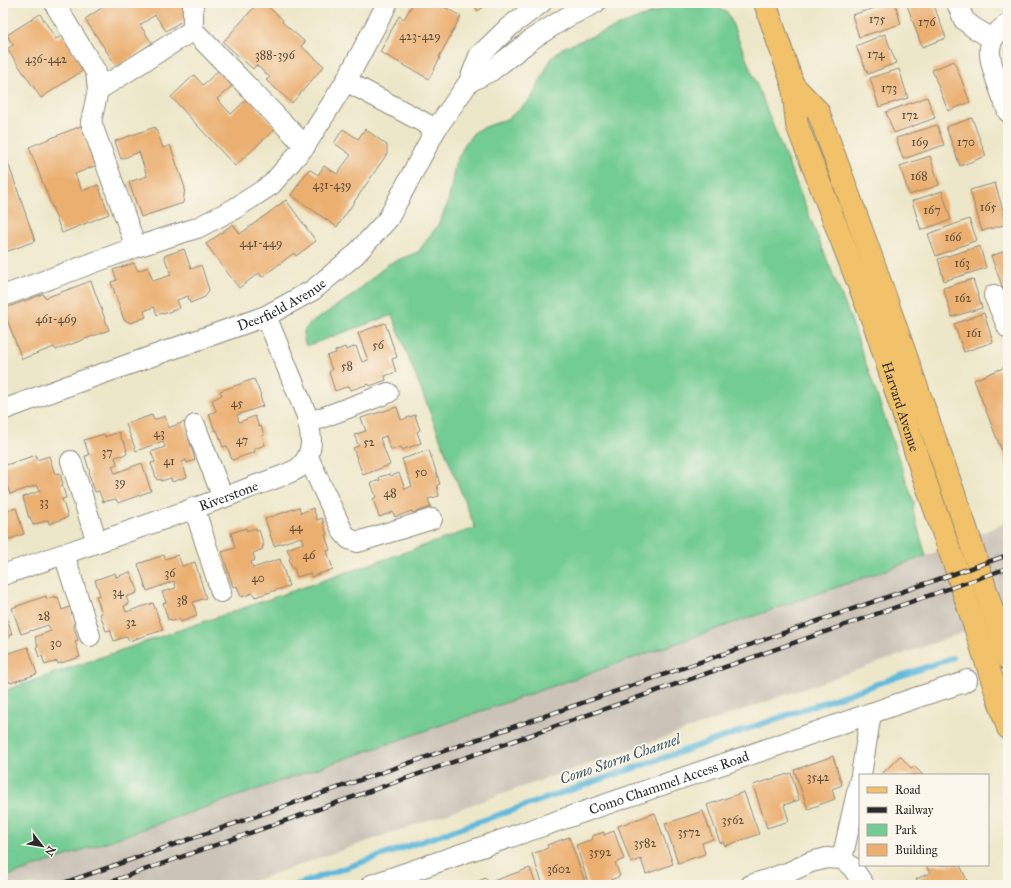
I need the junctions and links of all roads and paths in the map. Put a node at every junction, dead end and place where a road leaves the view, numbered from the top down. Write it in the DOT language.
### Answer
graph roads {
  1 [pos="193,3"];
  2 [pos="387,3"];
  3 [pos="540,3"];
  4 [pos="595,3"];
  5 [pos="765,3"];
  6 [pos="957,3"];
  7 [pos="56,6"];
  8 [pos="1008,24"];
  9 [pos="193,30"];
  10 [pos="992,39"];
  11 [pos="346,81"];
  12 [pos="469,82"];
  13 [pos="793,85"];
  14 [pos="98,90"];
  15 [pos="1008,112"];
  16 [pos="436,129"];
  17 [pos="305,146"];
  18 [pos="136,247"];
  19 [pos="994,295"];
  20 [pos="3,296"];
  21 [pos="266,316"];
  22 [pos="1008,328"];
  23 [pos="388,393"];
  24 [pos="3,410"];
  25 [pos="308,423"];
  26 [pos="195,425"];
  27 [pos="308,457"];
  28 [pos="71,461"];
  29 [pos="223,498"];
  30 [pos="194,507"];
  31 [pos="432,519"];
  32 [pos="97,542"];
  33 [pos="64,554"];
  34 [pos="3,575"];
  35 [pos="221,592"];
  36 [pos="90,636"];
  37 [pos="1008,659"];
  38 [pos="967,680"];
  39 [pos="871,713"];
  40 [pos="1008,728"];
  41 [pos="861,774"];
  42 [pos="859,783"];
  43 [pos="842,859"];
  44 [pos="371,885"];
  45 [pos="751,885"];
  46 [pos="864,885"];
  1 -- 9 [label="street"];
  2 -- 11 [label="street"];
  3 -- 12 [label="street, Deerfield Avenue"];
  4 -- 12 [label="street, Deerfield Avenue"];
  5 -- 13 [label="main road, Harvard Avenue"];
  6 -- 10 [label="street"];
  7 -- 14 [label="street"];
  8 -- 10 [label="street"];
  9 -- 14 [label="street"];
  9 -- 17 [label="street"];
  10 -- 15 [label="street"];
  11 -- 16 [label="street"];
  11 -- 17 [label="street"];
  12 -- 16 [label="street, Deerfield Avenue"];
  13 -- 37 [label="main road, Harvard Avenue"];
  13 -- 40 [label="main road, Harvard Avenue"];
  14 -- 18 [label="street"];
  16 -- 21 [label="street, Deerfield Avenue"];
  17 -- 18 [label="street"];
  18 -- 20 [label="street"];
  19 -- 22 [label="street"];
  21 -- 24 [label="street, Deerfield Avenue"];
  21 -- 25 [label="street"];
  23 -- 25 [label="street"];
  25 -- 27 [label="street"];
  26 -- 29 [label="street"];
  27 -- 29 [label="street, Riverstone"];
  27 -- 31 [label="street"];
  28 -- 32 [label="street"];
  29 -- 30 [label="street, Riverstone"];
  30 -- 32 [label="street, Riverstone"];
  30 -- 35 [label="street"];
  32 -- 33 [label="street, Riverstone"];
  33 -- 34 [label="street, Riverstone"];
  33 -- 36 [label="street"];
  38 -- 39 [label="street, Como Chammel Access Road"];
  39 -- 41 [label="street"];
  39 -- 44 [label="street, Como Chammel Access Road"];
  42 -- 43 [label="street"];
  43 -- 45 [label="street"];
  43 -- 46 [label="street"];
}
